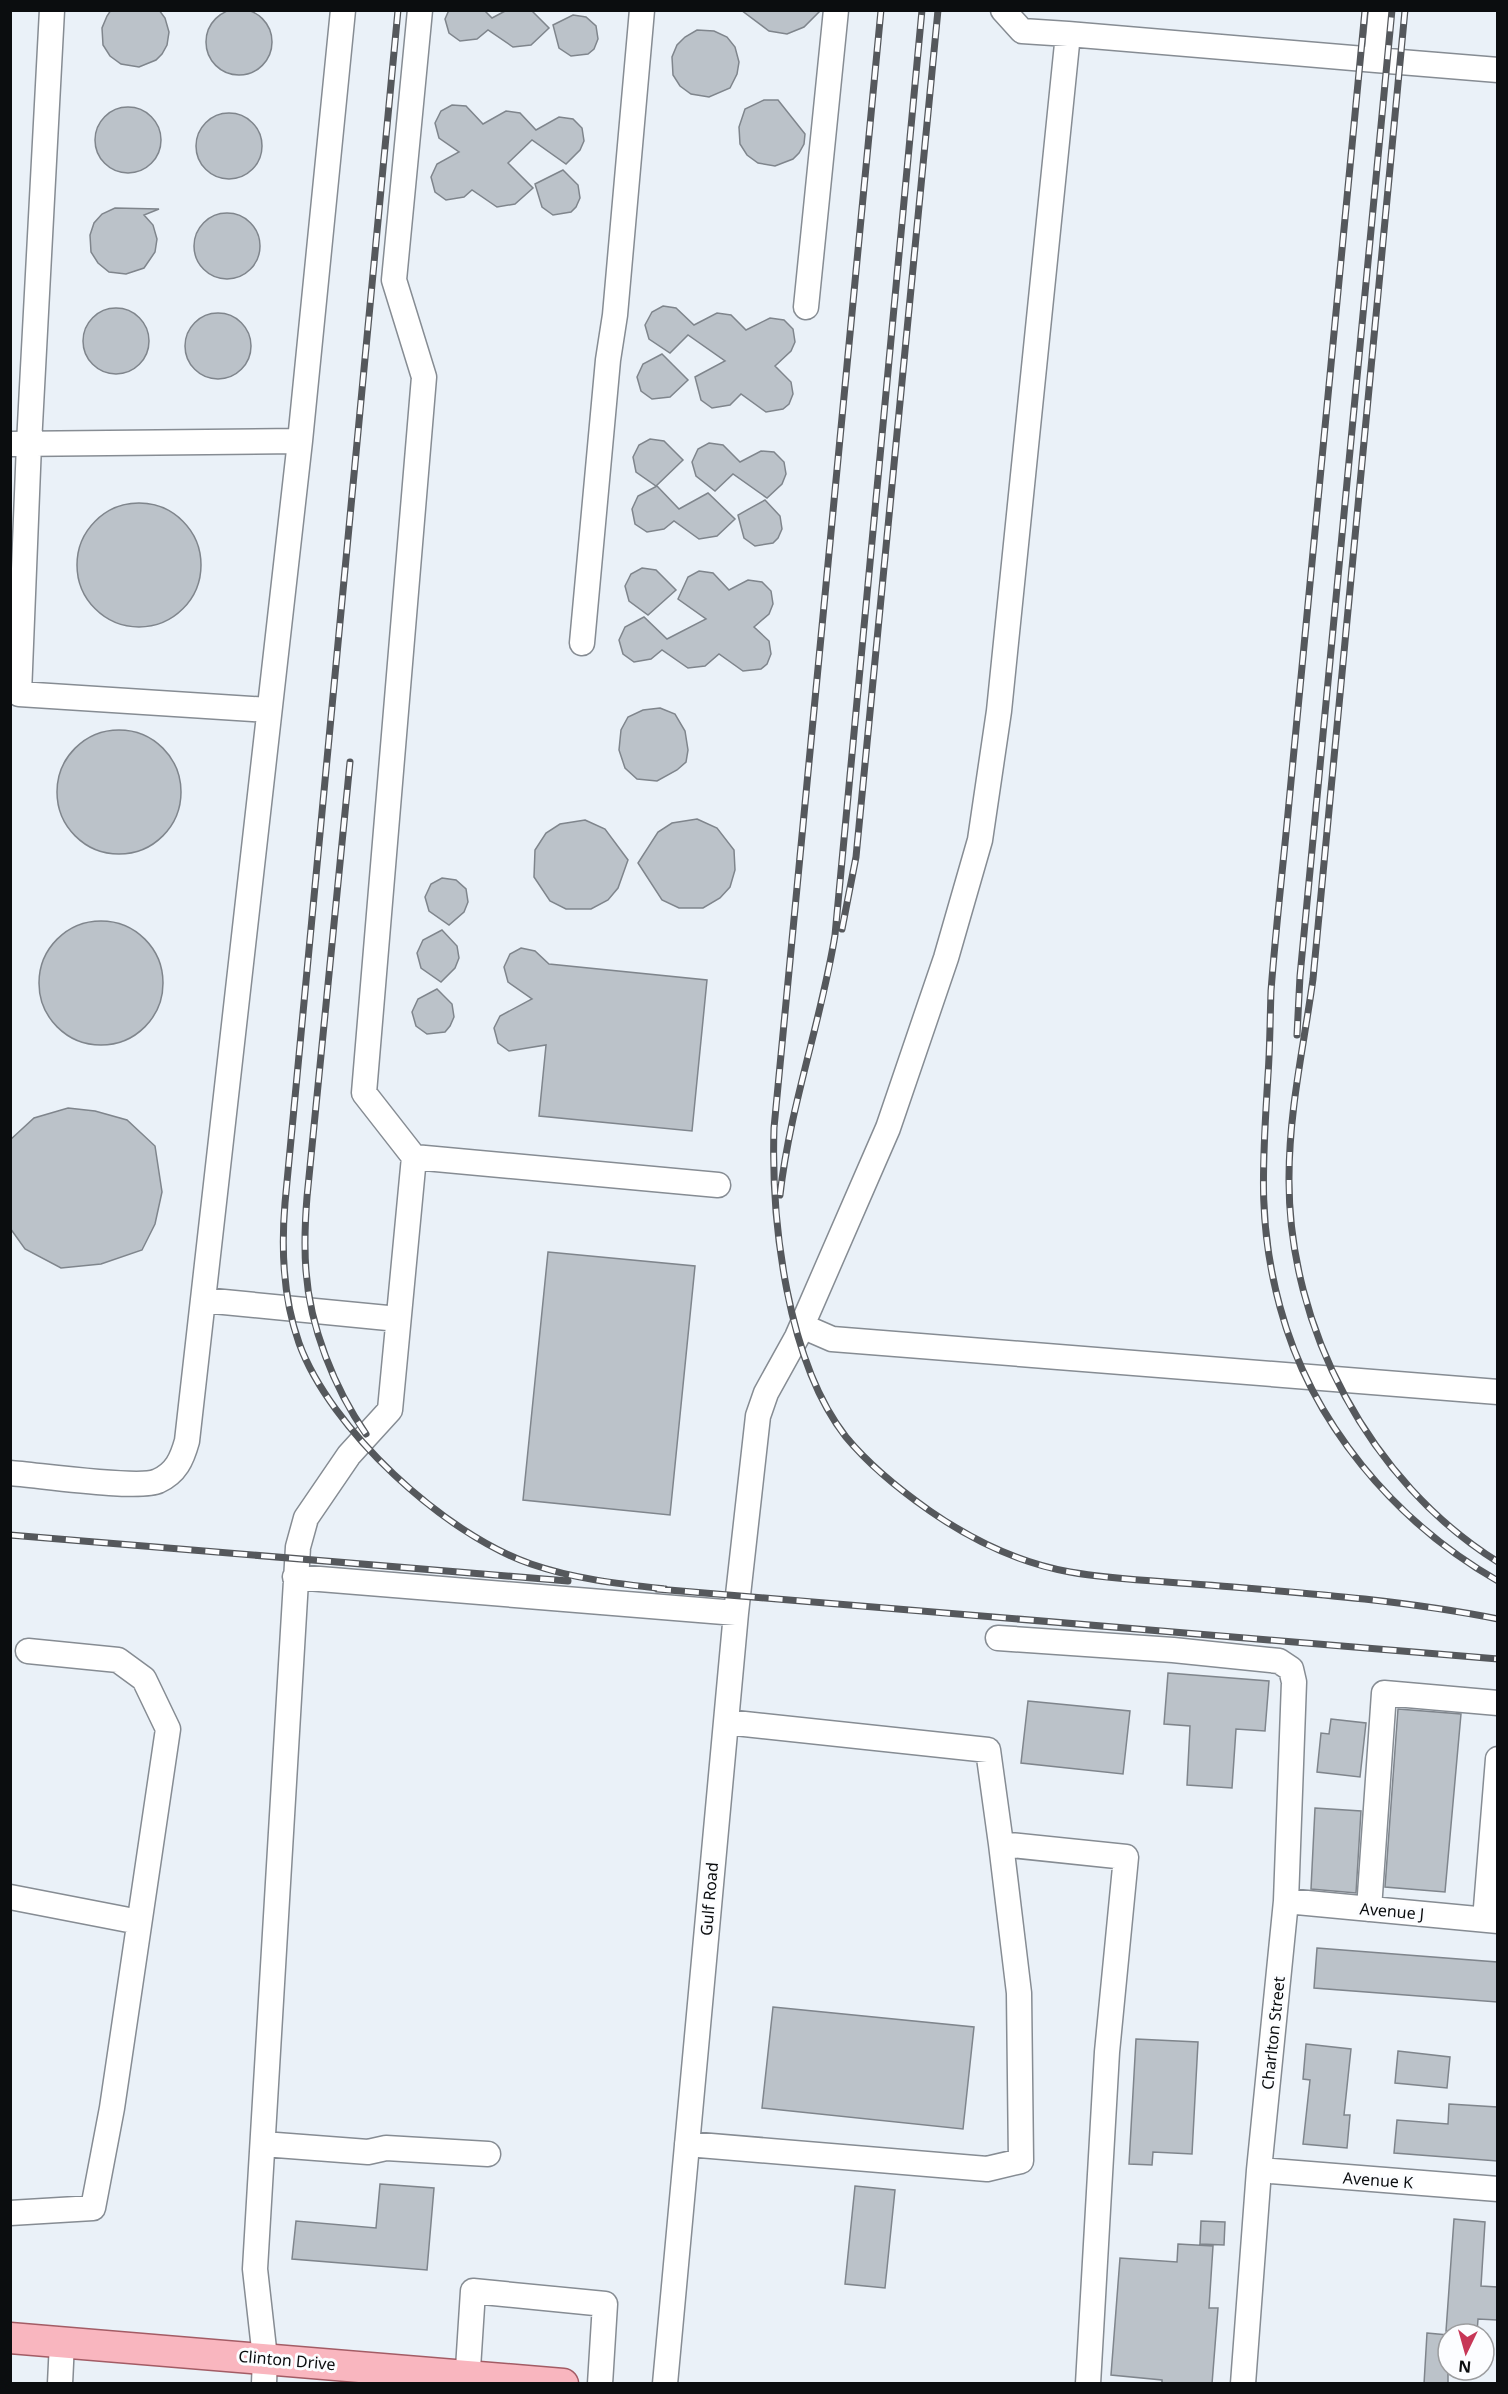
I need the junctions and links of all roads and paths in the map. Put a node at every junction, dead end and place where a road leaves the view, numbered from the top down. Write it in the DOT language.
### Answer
graph roads {
  1 [pos="52,10"];
  2 [pos="343,10"];
  3 [pos="420,10"];
  4 [pos="642,10"];
  5 [pos="836,10"];
  6 [pos="1003,10"];
  7 [pos="1381,10"];
  8 [pos="1068,34"];
  9 [pos="1376,60"];
  10 [pos="1497,70"];
  11 [pos="806,308"];
  12 [pos="300,441"];
  13 [pos="20,444"];
  14 [pos="582,643"];
  15 [pos="269,711"];
  16 [pos="414,1157"];
  17 [pos="718,1185"];
  18 [pos="203,1300"];
  19 [pos="398,1319"];
  20 [pos="802,1326"];
  21 [pos="1497,1392"];
  22 [pos="10,1473"];
  23 [pos="295,1576"];
  24 [pos="736,1613"];
  25 [pos="998,1638"];
  26 [pos="28,1651"];
  27 [pos="1497,1703"];
  28 [pos="726,1722"];
  29 [pos="1497,1759"];
  30 [pos="1000,1844"];
  31 [pos="10,1897"];
  32 [pos="1286,1901"];
  33 [pos="1369,1909"];
  34 [pos="1491,1921"];
  35 [pos="139,1922"];
  36 [pos="263,2144"];
  37 [pos="687,2144"];
  38 [pos="488,2154"];
  39 [pos="1259,2170"];
  40 [pos="1497,2189"];
  41 [pos="10,2213"];
  42 [pos="10,2338"];
  43 [pos="62,2342"];
  44 [pos="265,2371"];
  45 [pos="467,2379"];
  46 [pos="60,2384"];
  47 [pos="563,2384"];
  48 [pos="600,2384"];
  49 [pos="665,2384"];
  50 [pos="1088,2384"];
  51 [pos="1243,2384"];
  1 -- 13 [label="street"];
  2 -- 12 [label="street"];
  3 -- 16 [label="street"];
  4 -- 14 [label="street"];
  5 -- 11 [label="street"];
  6 -- 8 [label="street"];
  7 -- 9 [label="street"];
  8 -- 9 [label="street"];
  8 -- 20 [label="street, Gulf Road"];
  9 -- 10 [label="street"];
  12 -- 13 [label="street"];
  12 -- 15 [label="street"];
  13 -- 15 [label="street"];
  15 -- 18 [label="street"];
  16 -- 17 [label="street"];
  16 -- 19 [label="street"];
  18 -- 19 [label="street"];
  18 -- 22 [label="street"];
  19 -- 23 [label="street"];
  20 -- 21 [label="street"];
  20 -- 24 [label="street, Gulf Road"];
  23 -- 24 [label="street"];
  23 -- 36 [label="street"];
  24 -- 28 [label="street, Gulf Road"];
  25 -- 32 [label="street, Charlton Street"];
  26 -- 35 [label="street"];
  27 -- 33 [label="street"];
  28 -- 30 [label="street"];
  28 -- 37 [label="street, Gulf Road"];
  29 -- 34 [label="street"];
  30 -- 37 [label="street"];
  30 -- 50 [label="street"];
  31 -- 35 [label="street"];
  32 -- 33 [label="street, Avenue J"];
  32 -- 39 [label="street, Charlton Street"];
  33 -- 34 [label="street, Avenue J"];
  35 -- 41 [label="street"];
  36 -- 38 [label="street"];
  36 -- 44 [label="street"];
  37 -- 49 [label="street, Gulf Road"];
  39 -- 40 [label="street, Avenue K"];
  39 -- 51 [label="street, Charlton Street"];
  42 -- 43 [label="main road, Clinton Drive"];
  43 -- 44 [label="main road, Clinton Drive"];
  43 -- 46 [label="street"];
  44 -- 45 [label="main road, Clinton Drive"];
  45 -- 47 [label="main road, Clinton Drive"];
  45 -- 48 [label="street"];
}
